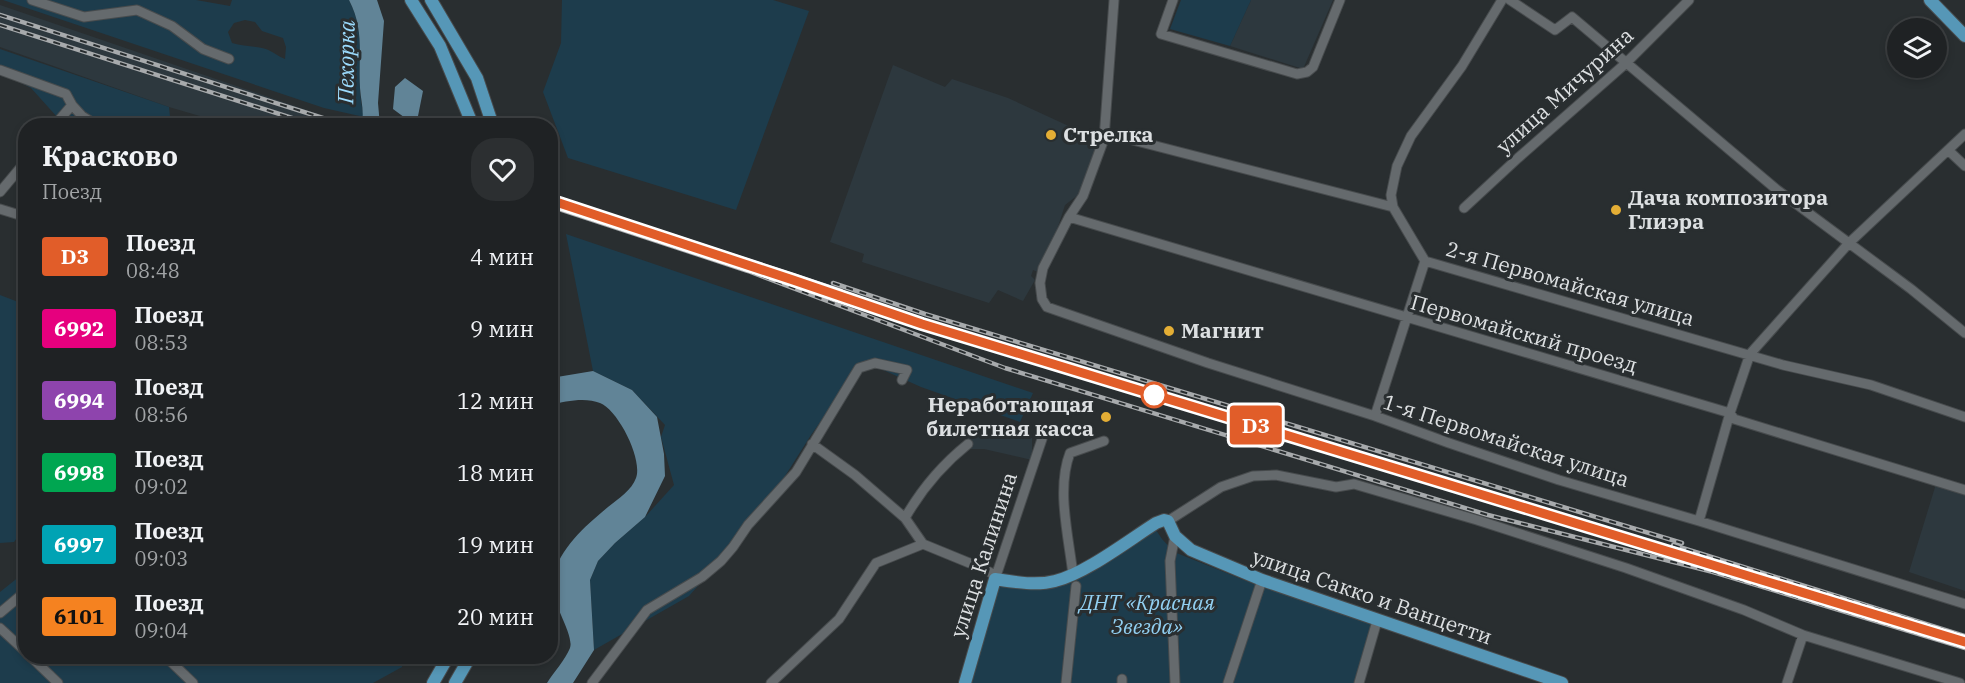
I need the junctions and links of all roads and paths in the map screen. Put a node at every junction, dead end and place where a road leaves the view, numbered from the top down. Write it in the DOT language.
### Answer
graph roads {
  1 [pos="32,0"];
  2 [pos="411,0"];
  3 [pos="430,0"];
  4 [pos="1103,0"];
  5 [pos="1173,0"];
  6 [pos="1340,0"];
  7 [pos="1502,0"];
  8 [pos="1510,0"];
  9 [pos="1689,0"];
  10 [pos="1930,0"];
  11 [pos="1114,2"];
  12 [pos="1965,36"];
  13 [pos="229,59"];
  14 [pos="1625,64"];
  15 [pos="0,70"];
  16 [pos="72,105"];
  17 [pos="61,118"];
  18 [pos="85,118"];
  19 [pos="470,118"];
  20 [pos="490,118"];
  21 [pos="1106,120"];
  22 [pos="1965,134"];
  23 [pos="1121,137"];
  24 [pos="1104,139"];
  25 [pos="1948,150"];
  26 [pos="1965,166"];
  27 [pos="18,171"];
  28 [pos="0,192"];
  29 [pos="1393,207"];
  30 [pos="0,208"];
  31 [pos="1464,208"];
  32 [pos="18,214"];
  33 [pos="1069,217"];
  34 [pos="1849,243"];
  35 [pos="1425,261"];
  36 [pos="1406,317"];
  37 [pos="1965,333"];
  38 [pos="1750,354"];
  39 [pos="902,380"];
  40 [pos="1730,413"];
  41 [pos="1375,416"];
  42 [pos="1965,417"];
  43 [pos="1042,440"];
  44 [pos="1104,441"];
  45 [pos="812,444"];
  46 [pos="968,444"];
  47 [pos="1965,490"];
  48 [pos="905,518"];
  49 [pos="1168,521"];
  50 [pos="1699,521"];
  51 [pos="1175,536"];
  52 [pos="922,544"];
  53 [pos="995,579"];
  54 [pos="1262,580"];
  55 [pos="1074,581"];
  56 [pos="18,598"];
  57 [pos="1965,604"];
  58 [pos="0,614"];
  59 [pos="1377,621"];
  60 [pos="0,628"];
  61 [pos="1803,636"];
  62 [pos="18,645"];
  63 [pos="38,664"];
  64 [pos="173,664"];
  65 [pos="444,664"];
  66 [pos="466,664"];
  67 [pos="58,683"];
  68 [pos="193,683"];
  69 [pos="433,683"];
  70 [pos="454,683"];
  71 [pos="591,683"];
  72 [pos="771,683"];
  73 [pos="964,683"];
  74 [pos="1066,683"];
  75 [pos="1174,683"];
  76 [pos="1227,683"];
  77 [pos="1359,683"];
  78 [pos="1562,683"];
  79 [pos="1787,683"];
  80 [pos="1960,683"];
  1 -- 13 [label="street"];
  2 -- 19 [label="main road"];
  3 -- 20 [label="main road"];
  4 -- 11 [label="street"];
  5 -- 6 [label="street"];
  7 -- 29 [label="street"];
  8 -- 14 [label="street"];
  9 -- 14 [label="street, улица Мичурина"];
  10 -- 12 [label="main road"];
  11 -- 21 [label="street"];
  14 -- 31 [label="street, улица Мичурина"];
  14 -- 34 [label="street"];
  15 -- 16 [label="street"];
  16 -- 17 [label="street"];
  16 -- 18 [label="street"];
  21 -- 23 [label="street"];
  21 -- 24 [label="street"];
  22 -- 25 [label="street"];
  23 -- 24 [label="street"];
  23 -- 29 [label="street"];
  24 -- 33 [label="street"];
  25 -- 26 [label="street"];
  25 -- 34 [label="street"];
  27 -- 28 [label="street"];
  29 -- 35 [label="street, 2-я Первомайская улица"];
  30 -- 32 [label="street"];
  33 -- 36 [label="street, Первомайский проезд"];
  33 -- 41 [label="street, 1-я Первомайская улица"];
  34 -- 37 [label="street"];
  34 -- 38 [label="street"];
  35 -- 36 [label="street"];
  35 -- 38 [label="street, 2-я Первомайская улица"];
  36 -- 40 [label="street, Первомайский проезд"];
  36 -- 41 [label="street"];
  38 -- 40 [label="street"];
  38 -- 42 [label="street, 2-я Первомайская улица"];
  39 -- 45 [label="street"];
  40 -- 47 [label="street, Первомайский проезд"];
  40 -- 50 [label="street"];
  41 -- 50 [label="street, 1-я Первомайская улица"];
  43 -- 53 [label="street, улица Калинина"];
  44 -- 55 [label="street"];
  45 -- 48 [label="street"];
  45 -- 71 [label="street"];
  46 -- 48 [label="street"];
  48 -- 52 [label="street"];
  49 -- 51 [label="main road"];
  49 -- 55 [label="main road"];
  49 -- 61 [label="street"];
  50 -- 57 [label="street, 1-я Первомайская улица"];
  51 -- 54 [label="main road, улица Сакко и Ванцетти"];
  51 -- 75 [label="street"];
  52 -- 53 [label="street"];
  52 -- 72 [label="street"];
  53 -- 55 [label="main road"];
  53 -- 73 [label="main road, улица Калинина"];
  54 -- 59 [label="main road, улица Сакко и Ванцетти"];
  54 -- 76 [label="street"];
  55 -- 74 [label="street"];
  56 -- 58 [label="street"];
  59 -- 77 [label="street"];
  59 -- 78 [label="main road, улица Сакко и Ванцетти"];
  60 -- 62 [label="street"];
  61 -- 79 [label="street"];
  61 -- 80 [label="street"];
  63 -- 67 [label="street"];
  64 -- 68 [label="street"];
  65 -- 69 [label="main road"];
  66 -- 70 [label="main road"];
}
